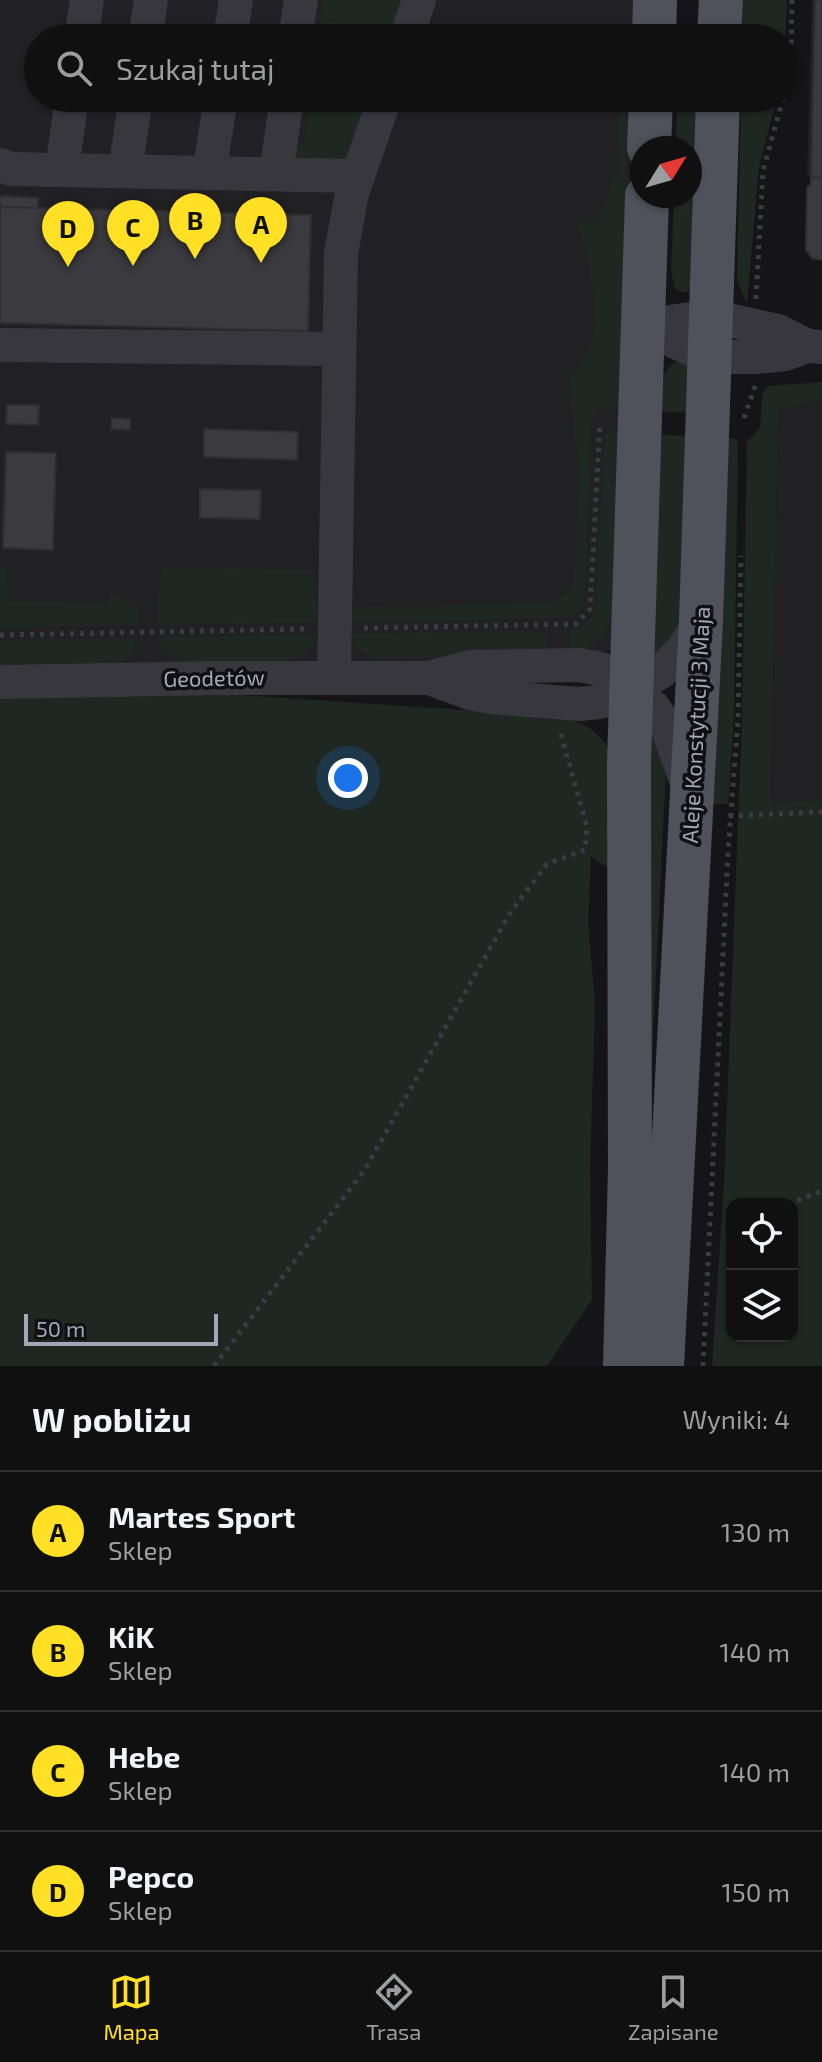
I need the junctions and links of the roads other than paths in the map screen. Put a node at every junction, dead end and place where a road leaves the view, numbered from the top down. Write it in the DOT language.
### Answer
graph roads {
  1 [pos="87,0"];
  2 [pos="151,0"];
  3 [pos="236,0"];
  4 [pos="301,0"];
  5 [pos="419,0"];
  6 [pos="629,0"];
  7 [pos="655,0"];
  8 [pos="721,0"];
  9 [pos="83,24"];
  10 [pos="147,24"];
  11 [pos="232,24"];
  12 [pos="297,24"];
  13 [pos="411,24"];
  14 [pos="647,24"];
  15 [pos="654,24"];
  16 [pos="720,24"];
  17 [pos="70,112"];
  18 [pos="134,112"];
  19 [pos="219,112"];
  20 [pos="285,112"];
  21 [pos="380,112"];
  22 [pos="650,112"];
  23 [pos="717,112"];
  24 [pos="649,136"];
  25 [pos="0,165"];
  26 [pos="62,170"];
  27 [pos="125,171"];
  28 [pos="209,173"];
  29 [pos="276,174"];
  30 [pos="357,176"];
  31 [pos="647,208"];
  32 [pos="642,326"];
  33 [pos="709,336"];
  34 [pos="0,345"];
  35 [pos="815,347"];
  36 [pos="338,349"];
  37 [pos="633,606"];
  38 [pos="701,621"];
  39 [pos="580,665"];
  40 [pos="334,677"];
  41 [pos="429,678"];
  42 [pos="0,682"];
  43 [pos="631,688"];
  44 [pos="570,717"];
  45 [pos="629,763"];
  46 [pos="712,809"];
  47 [pos="655,1360"];
  1 -- 9 [label="street"];
  2 -- 10 [label="street"];
  3 -- 11 [label="street"];
  4 -- 12 [label="street"];
  5 -- 13 [label="street"];
  6 -- 14 [label="street"];
  7 -- 15 [label="main road"];
  8 -- 16 [label="main road"];
  17 -- 26 [label="street"];
  18 -- 27 [label="street"];
  19 -- 28 [label="street"];
  20 -- 29 [label="street"];
  21 -- 30 [label="street"];
  22 -- 24 [label="main road"];
  23 -- 33 [label="main road, Aleje Konstytucji 3 Maja"];
  25 -- 26 [label="street"];
  26 -- 27 [label="street"];
  27 -- 28 [label="street"];
  28 -- 29 [label="street"];
  29 -- 30 [label="street"];
  30 -- 36 [label="street"];
  31 -- 32 [label="main road"];
  32 -- 33 [label="street"];
  32 -- 37 [label="main road"];
  33 -- 35 [label="street"];
  33 -- 38 [label="main road, Aleje Konstytucji 3 Maja"];
  34 -- 36 [label="street"];
  36 -- 40 [label="street"];
  37 -- 39 [label="street"];
  37 -- 43 [label="main road"];
  38 -- 43 [label="street, Geodetów"];
  38 -- 46 [label="main road, Aleje Konstytucji 3 Maja"];
  39 -- 41 [label="street, Geodetów"];
  39 -- 43 [label="street"];
  40 -- 41 [label="street, Geodetów"];
  40 -- 42 [label="street, Geodetów"];
  41 -- 44 [label="street, Geodetów"];
  43 -- 44 [label="street, Geodetów"];
  43 -- 45 [label="main road"];
  43 -- 46 [label="street"];
  44 -- 45 [label="street"];
  45 -- 47 [label="main road"];
  46 -- 47 [label="main road, Aleje Konstytucji 3 Maja"];
}
